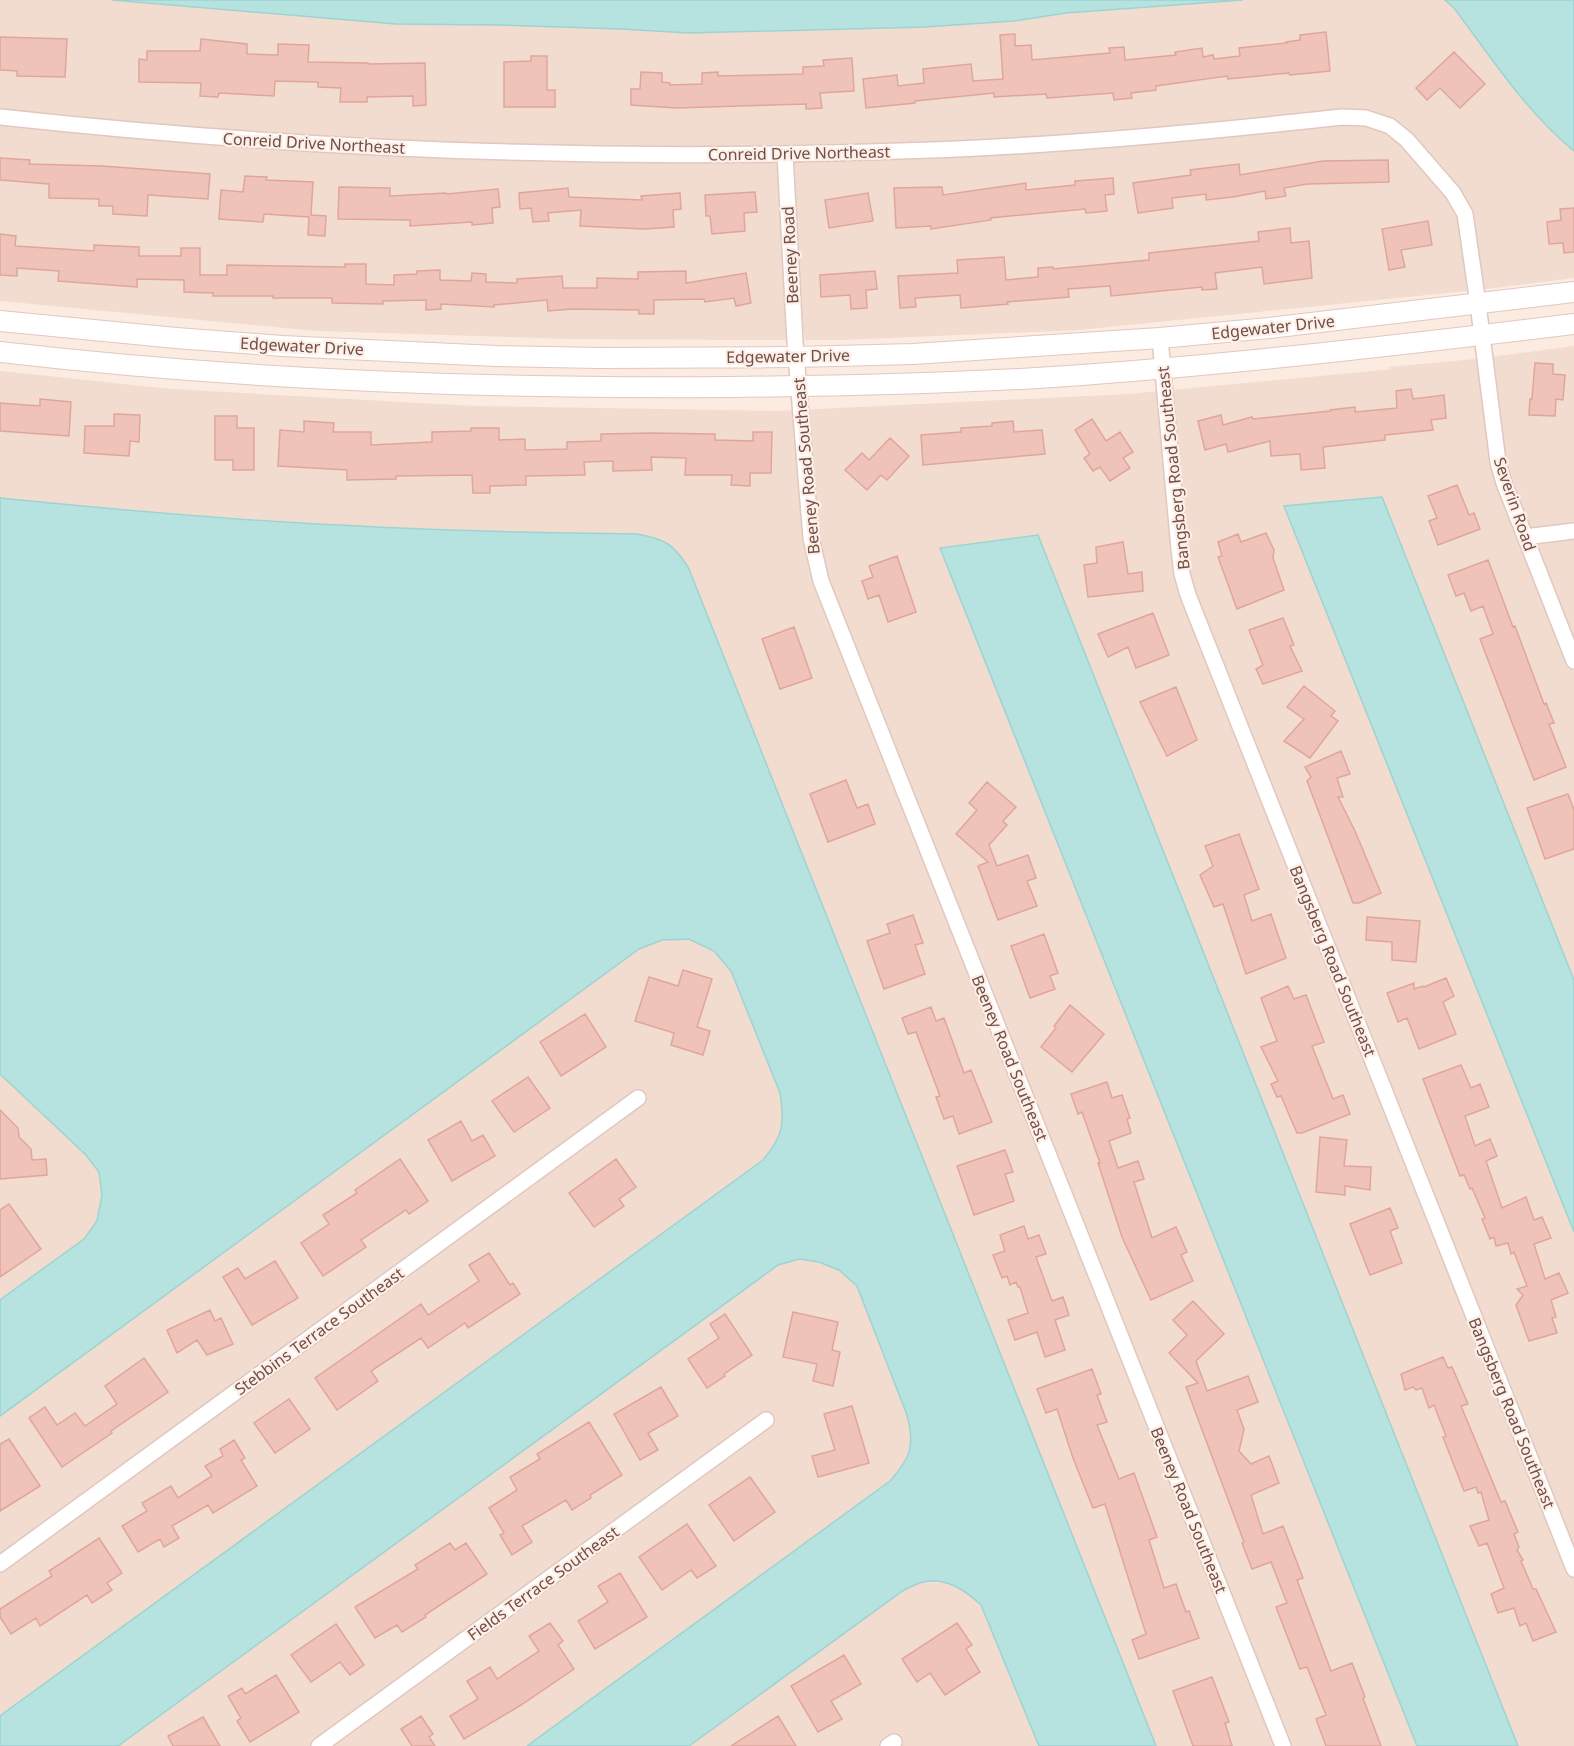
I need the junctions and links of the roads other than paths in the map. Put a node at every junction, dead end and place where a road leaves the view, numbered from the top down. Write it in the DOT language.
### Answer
graph roads {
  1 [pos="0,117"];
  2 [pos="785,154"];
  3 [pos="1574,292"];
  4 [pos="1478,304"];
  5 [pos="0,321"];
  6 [pos="1574,324"];
  7 [pos="1482,335"];
  8 [pos="1160,338"];
  9 [pos="301,347"];
  10 [pos="0,352"];
  11 [pos="796,357"];
  12 [pos="1163,369"];
  13 [pos="297,377"];
  14 [pos="799,386"];
  15 [pos="1574,531"];
  16 [pos="1525,537"];
  17 [pos="1574,661"];
  18 [pos="639,1098"];
  19 [pos="766,1420"];
  20 [pos="0,1564"];
  21 [pos="1574,1569"];
  22 [pos="319,1746"];
  23 [pos="1283,1746"];
  1 -- 2 [label="street, Conreid Drive Northeast"];
  2 -- 4 [label="street, Conreid Drive Northeast"];
  2 -- 11 [label="street, Beeney Road"];
  3 -- 4 [label="street, Edgewater Drive"];
  4 -- 7 [label="street, Severin Road"];
  4 -- 8 [label="street, Edgewater Drive"];
  5 -- 9 [label="street, Edgewater Drive"];
  6 -- 7 [label="street, Edgewater Drive"];
  7 -- 12 [label="street, Edgewater Drive"];
  7 -- 16 [label="street, Severin Road"];
  8 -- 11 [label="street, Edgewater Drive"];
  8 -- 12 [label="street, Bangsberg Road Southeast"];
  9 -- 11 [label="street, Edgewater Drive"];
  9 -- 13 [label="street"];
  10 -- 13 [label="street, Edgewater Drive"];
  11 -- 14 [label="street, Beeney Road Southeast"];
  12 -- 14 [label="street, Edgewater Drive"];
  12 -- 21 [label="street, Bangsberg Road Southeast"];
  13 -- 14 [label="street, Edgewater Drive"];
  14 -- 23 [label="street, Beeney Road Southeast"];
  15 -- 16 [label="street"];
  16 -- 17 [label="street, Severin Road"];
  18 -- 20 [label="street, Stebbins Terrace Southeast"];
  19 -- 22 [label="street, Fields Terrace Southeast"];
}
